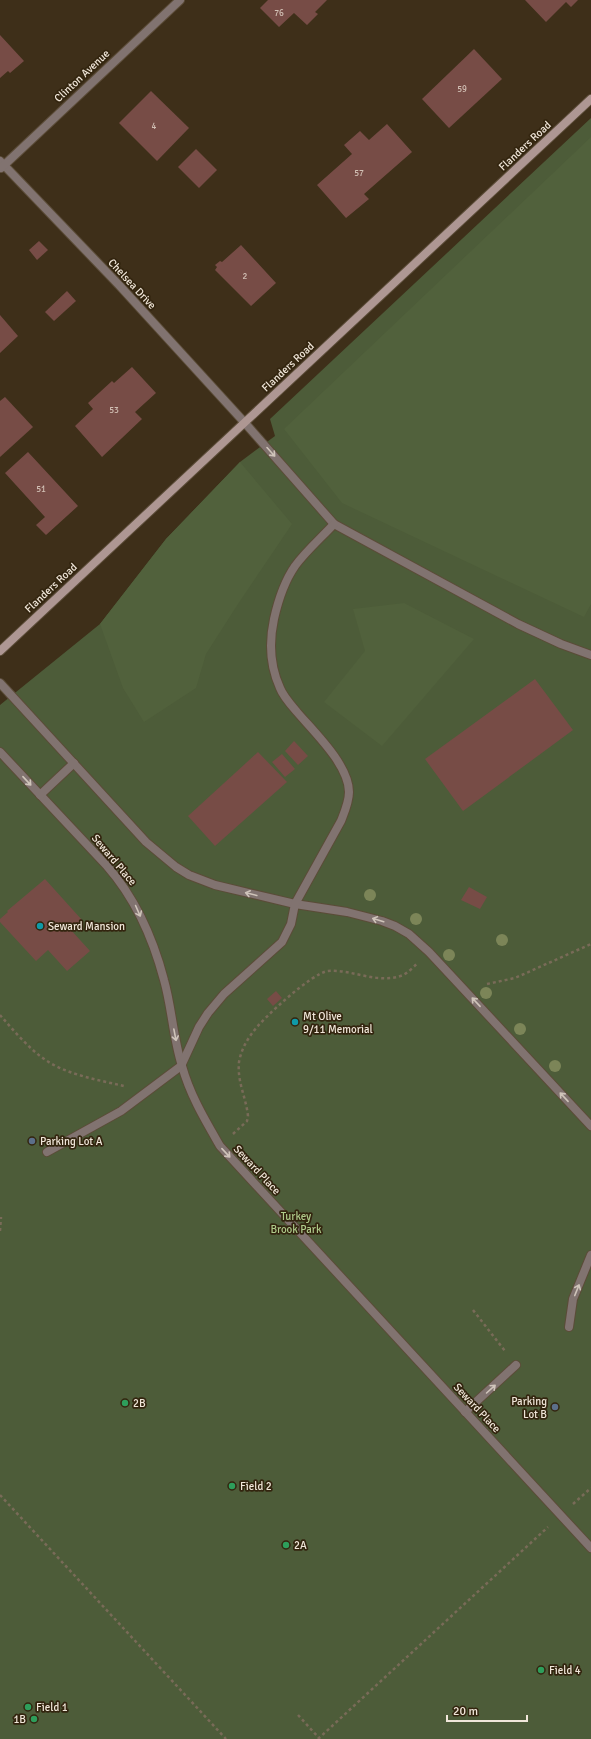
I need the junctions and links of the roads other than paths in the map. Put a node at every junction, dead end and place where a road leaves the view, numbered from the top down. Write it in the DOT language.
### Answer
graph roads {
  1 [pos="180,0"];
  2 [pos="591,99"];
  3 [pos="1,165"];
  4 [pos="245,423"];
  5 [pos="334,524"];
  6 [pos="0,651"];
  7 [pos="591,655"];
  8 [pos="0,683"];
  9 [pos="0,752"];
  10 [pos="74,763"];
  11 [pos="40,795"];
  12 [pos="295,904"];
  13 [pos="181,1066"];
  14 [pos="591,1126"];
  15 [pos="47,1152"];
  16 [pos="591,1255"];
  17 [pos="569,1327"];
  18 [pos="516,1365"];
  19 [pos="465,1412"];
  20 [pos="591,1548"];
  1 -- 3 [label="street, Clinton Avenue"];
  2 -- 4 [label="main road, Flanders Road"];
  3 -- 4 [label="street, Chelsea Drive"];
  4 -- 5 [label="street, Chelsea Drive, one-way"];
  4 -- 6 [label="main road, Flanders Road"];
  5 -- 7 [label="street"];
  5 -- 12 [label="street"];
  8 -- 10 [label="street"];
  9 -- 11 [label="street, Seward Place, one-way"];
  10 -- 11 [label="street"];
  12 -- 10 [label="street, one-way"];
  11 -- 13 [label="street, Seward Place, one-way"];
  12 -- 13 [label="street"];
  14 -- 12 [label="street, one-way"];
  13 -- 15 [label="street"];
  13 -- 19 [label="street, Seward Place, one-way"];
  17 -- 16 [label="street, one-way"];
  19 -- 18 [label="street, one-way"];
  19 -- 20 [label="street, Seward Place"];
}
